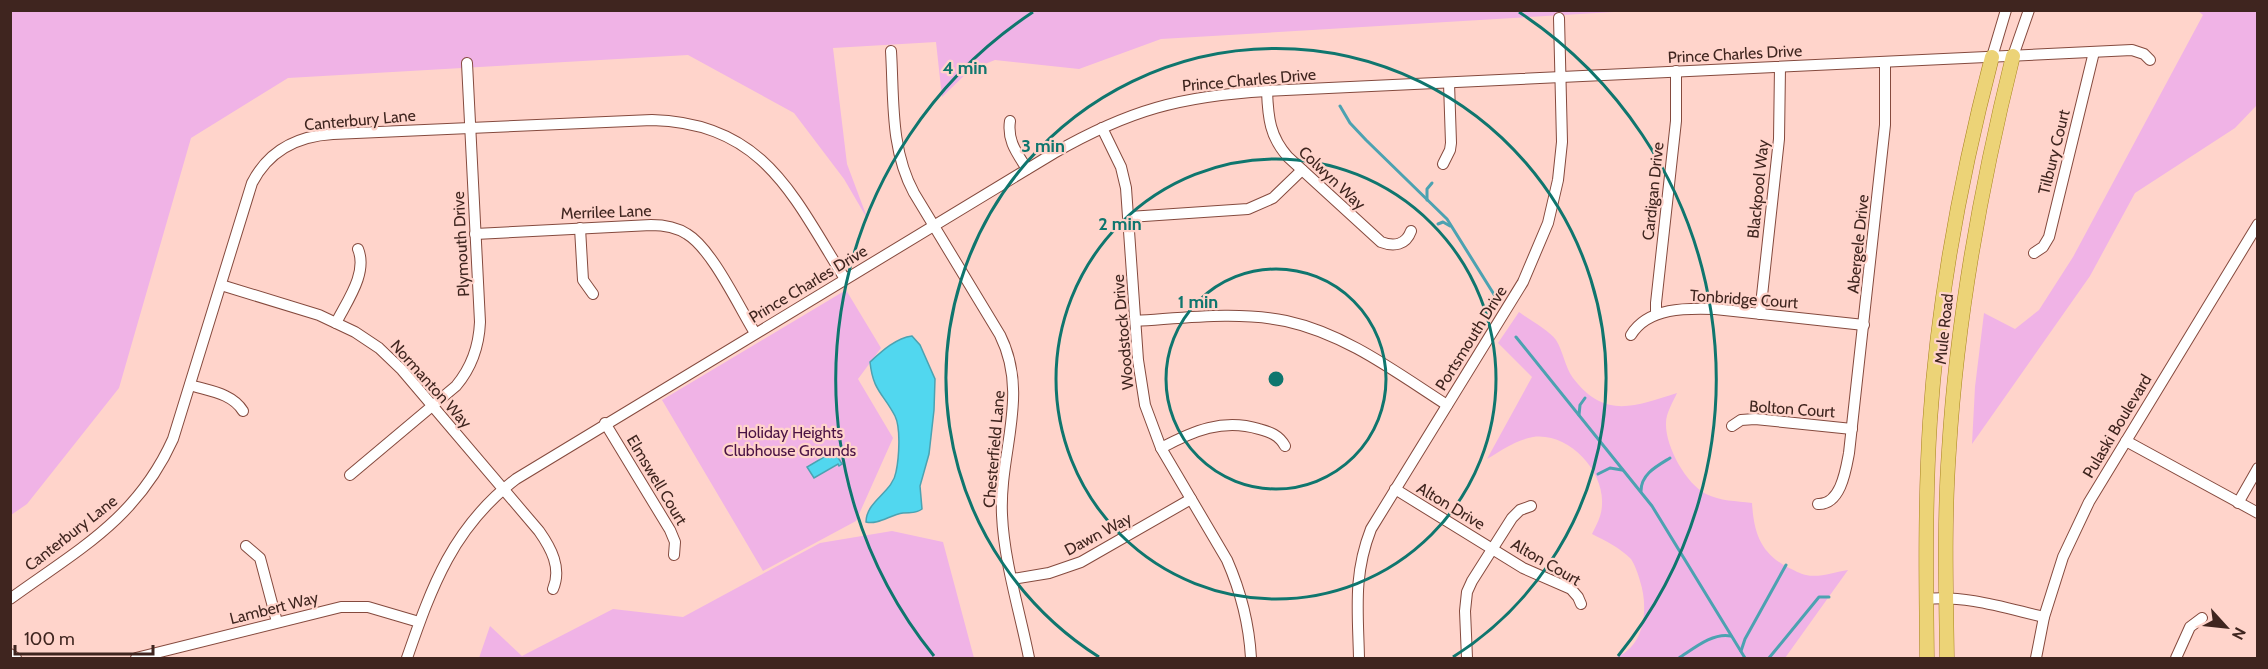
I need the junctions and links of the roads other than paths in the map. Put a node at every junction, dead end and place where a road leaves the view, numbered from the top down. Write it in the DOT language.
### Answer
graph roads {
  1 [pos="2006,10"];
  2 [pos="2029,10"];
  3 [pos="1559,18"];
  4 [pos="891,51"];
  5 [pos="2094,52"];
  6 [pos="2013,56"];
  7 [pos="1992,57"];
  8 [pos="2150,60"];
  9 [pos="467,63"];
  10 [pos="1885,63"];
  11 [pos="1780,66"];
  12 [pos="1676,71"];
  13 [pos="1562,78"];
  14 [pos="1449,83"];
  15 [pos="1267,92"];
  16 [pos="1010,121"];
  17 [pos="470,128"];
  18 [pos="1102,128"];
  19 [pos="1443,164"];
  20 [pos="1027,169"];
  21 [pos="1302,170"];
  22 [pos="1129,217"];
  23 [pos="2258,224"];
  24 [pos="935,225"];
  25 [pos="580,228"];
  26 [pos="1411,231"];
  27 [pos="475,234"];
  28 [pos="358,249"];
  29 [pos="2034,253"];
  30 [pos="845,279"];
  31 [pos="220,285"];
  32 [pos="593,294"];
  33 [pos="1656,314"];
  34 [pos="1760,314"];
  35 [pos="1136,321"];
  36 [pos="336,323"];
  37 [pos="1864,325"];
  38 [pos="755,333"];
  39 [pos="1631,335"];
  40 [pos="190,386"];
  41 [pos="1447,405"];
  42 [pos="432,406"];
  43 [pos="243,411"];
  44 [pos="605,423"];
  45 [pos="1732,426"];
  46 [pos="1852,429"];
  47 [pos="2126,441"];
  48 [pos="1285,446"];
  49 [pos="1161,448"];
  50 [pos="2258,468"];
  51 [pos="350,476"];
  52 [pos="503,489"];
  53 [pos="1395,489"];
  54 [pos="1191,499"];
  55 [pos="2238,503"];
  56 [pos="1818,504"];
  57 [pos="1531,506"];
  58 [pos="2258,513"];
  59 [pos="246,546"];
  60 [pos="1493,548"];
  61 [pos="674,555"];
  62 [pos="1013,579"];
  63 [pos="553,589"];
  64 [pos="1947,597"];
  65 [pos="10,599"];
  66 [pos="1926,599"];
  67 [pos="1581,604"];
  68 [pos="2044,617"];
  69 [pos="2202,618"];
  70 [pos="277,622"];
  71 [pos="420,622"];
  72 [pos="10,654"];
  73 [pos="16,658"];
  74 [pos="136,658"];
  75 [pos="407,658"];
  76 [pos="1029,658"];
  77 [pos="1251,658"];
  78 [pos="1359,658"];
  79 [pos="1467,658"];
  80 [pos="1927,658"];
  81 [pos="1947,658"];
  82 [pos="2036,658"];
  83 [pos="2176,658"];
  1 -- 7 [label="street, Mule Road"];
  2 -- 6 [label="street, Mule Road"];
  3 -- 13 [label="street, Portsmouth Drive"];
  4 -- 24 [label="street, Chesterfield Lane"];
  5 -- 6 [label="street, Prince Charles Drive"];
  5 -- 8 [label="street, Prince Charles Drive"];
  5 -- 29 [label="street, Tilbury Court"];
  6 -- 7 [label="street, Prince Charles Drive"];
  6 -- 64 [label="main road, Mule Road"];
  7 -- 10 [label="street, Prince Charles Drive"];
  7 -- 66 [label="main road, Mule Road"];
  9 -- 17 [label="street, Plymouth Drive"];
  10 -- 11 [label="street, Prince Charles Drive"];
  10 -- 37 [label="street, Abergele Drive"];
  11 -- 12 [label="street, Prince Charles Drive"];
  11 -- 34 [label="street, Blackpool Way"];
  12 -- 13 [label="street, Prince Charles Drive"];
  12 -- 33 [label="street, Cardigan Drive"];
  13 -- 14 [label="street, Prince Charles Drive"];
  13 -- 41 [label="street, Portsmouth Drive"];
  14 -- 15 [label="street, Prince Charles Drive"];
  14 -- 19 [label="street"];
  15 -- 18 [label="street, Prince Charles Drive"];
  15 -- 21 [label="street, Colwyn Way"];
  16 -- 20 [label="street"];
  17 -- 27 [label="street, Plymouth Drive"];
  17 -- 30 [label="street, Canterbury Lane"];
  17 -- 31 [label="street, Canterbury Lane"];
  18 -- 20 [label="street, Prince Charles Drive"];
  18 -- 22 [label="street, Woodstock Drive"];
  20 -- 24 [label="street, Prince Charles Drive"];
  21 -- 22 [label="street"];
  21 -- 26 [label="street, Colwyn Way"];
  22 -- 35 [label="street, Woodstock Drive"];
  23 -- 47 [label="street, Pulaski Boulevard"];
  24 -- 30 [label="street, Prince Charles Drive"];
  24 -- 62 [label="street, Chesterfield Lane"];
  25 -- 27 [label="street, Merrilee Lane"];
  25 -- 32 [label="street"];
  25 -- 38 [label="street, Merrilee Lane"];
  27 -- 42 [label="street, Plymouth Drive"];
  28 -- 36 [label="street"];
  30 -- 38 [label="street, Prince Charles Drive"];
  31 -- 36 [label="street, Normanton Way"];
  31 -- 40 [label="street, Canterbury Lane"];
  33 -- 34 [label="street, Tonbridge Court"];
  33 -- 39 [label="street"];
  34 -- 37 [label="street, Tonbridge Court"];
  35 -- 41 [label="street"];
  35 -- 49 [label="street, Woodstock Drive"];
  36 -- 42 [label="street, Normanton Way"];
  37 -- 46 [label="street, Abergele Drive"];
  38 -- 44 [label="street, Prince Charles Drive"];
  40 -- 43 [label="street"];
  40 -- 65 [label="street, Canterbury Lane"];
  41 -- 53 [label="street, Portsmouth Drive"];
  42 -- 51 [label="street, Plymouth Drive"];
  42 -- 52 [label="street, Normanton Way"];
  44 -- 52 [label="street, Prince Charles Drive"];
  44 -- 61 [label="street, Elmswell Court"];
  45 -- 46 [label="street, Bolton Court"];
  46 -- 56 [label="street, Abergele Drive"];
  47 -- 55 [label="street"];
  47 -- 68 [label="street, Pulaski Boulevard"];
  48 -- 49 [label="street"];
  49 -- 54 [label="street, Woodstock Drive"];
  50 -- 55 [label="street"];
  52 -- 63 [label="street, Normanton Way"];
  52 -- 71 [label="street, Prince Charles Drive"];
  53 -- 60 [label="street, Alton Drive"];
  53 -- 78 [label="street, Portsmouth Drive"];
  54 -- 62 [label="street, Dawn Way"];
  54 -- 77 [label="street, Woodstock Drive"];
  55 -- 58 [label="street"];
  57 -- 60 [label="street"];
  59 -- 70 [label="street"];
  60 -- 67 [label="street, Alton Court"];
  60 -- 79 [label="street"];
  62 -- 76 [label="street, Chesterfield Lane"];
  64 -- 66 [label="street"];
  64 -- 68 [label="street"];
  64 -- 81 [label="main road, Mule Road"];
  66 -- 80 [label="main road, Mule Road"];
  68 -- 82 [label="street, Pulaski Boulevard"];
  69 -- 83 [label="street"];
  70 -- 71 [label="street, Lambert Way"];
  70 -- 74 [label="street, Lambert Way"];
  71 -- 75 [label="street, Prince Charles Drive"];
  72 -- 73 [label="street"];
}
